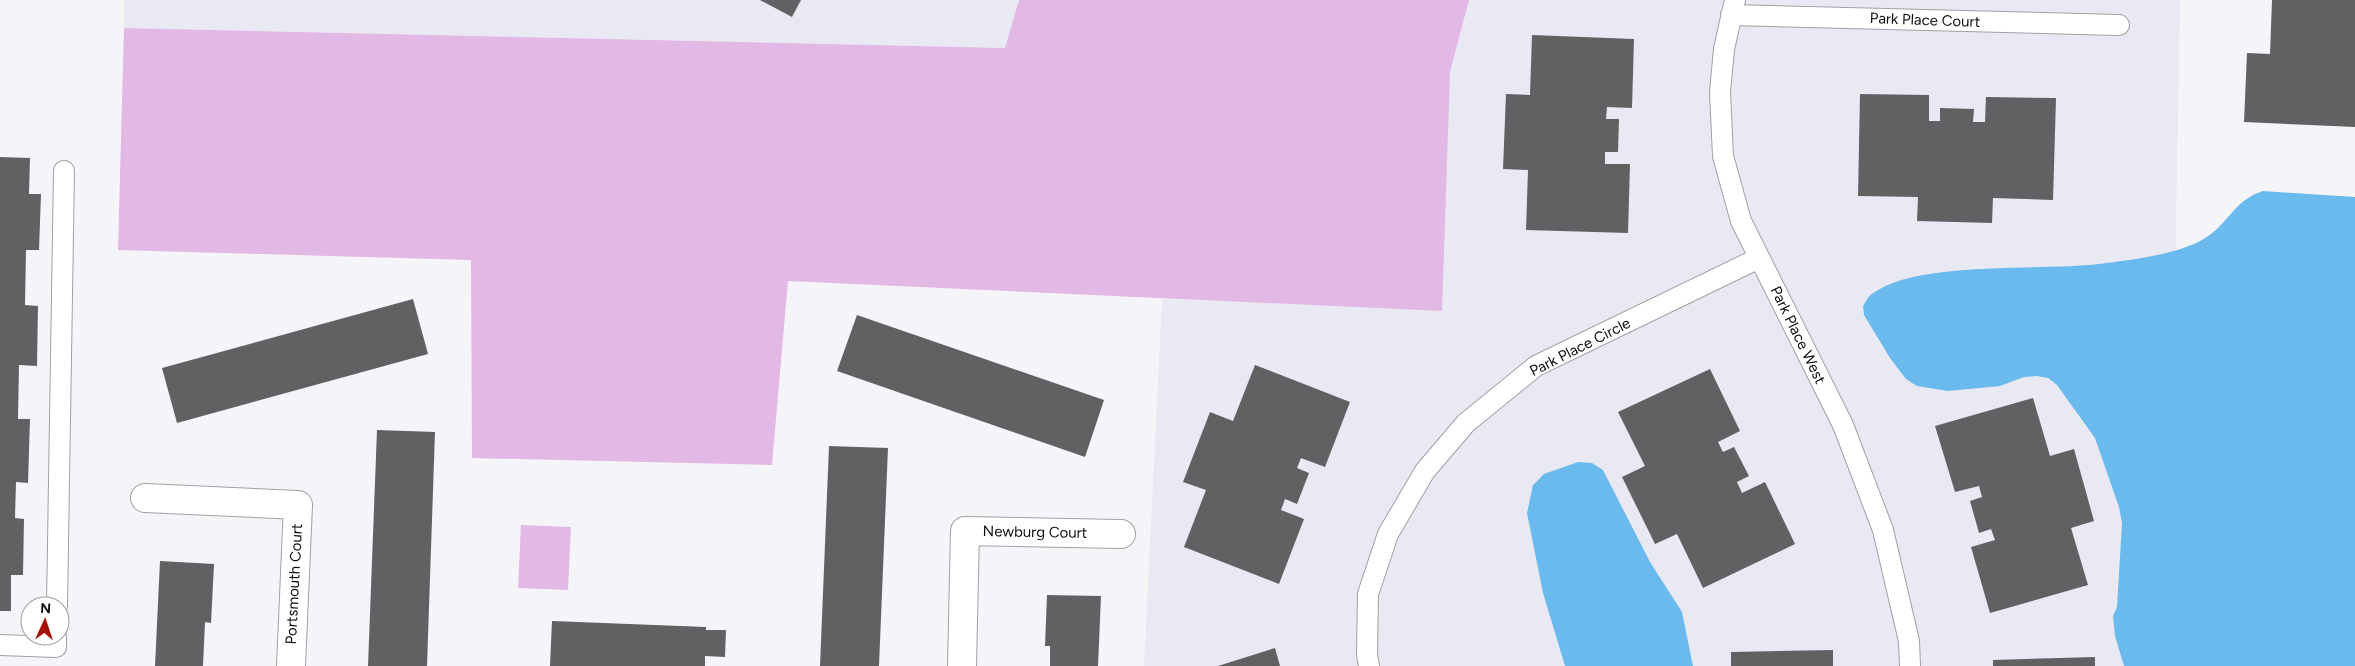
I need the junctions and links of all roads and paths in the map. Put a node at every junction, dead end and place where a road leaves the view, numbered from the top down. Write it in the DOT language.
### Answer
graph roads {
  1 [pos="1733,7"];
  2 [pos="2119,25"];
  3 [pos="64,172"];
  4 [pos="1759,258"];
  5 [pos="145,498"];
  6 [pos="1121,534"];
  7 [pos="56,596"];
  8 [pos="0,644"];
  9 [pos="20,645"];
  10 [pos="37,646"];
  11 [pos="56,646"];
  12 [pos="290,666"];
  13 [pos="962,666"];
  14 [pos="1369,666"];
  15 [pos="1910,666"];
  1 -- 2 [label="lane, Park Place Court"];
  1 -- 4 [label="lane, Park Place West"];
  3 -- 7 [label="lane"];
  4 -- 14 [label="lane, Park Place Circle"];
  4 -- 15 [label="lane, Park Place West"];
  5 -- 12 [label="street, Portsmouth Court"];
  6 -- 13 [label="street, Newburg Court"];
  8 -- 9 [label="lane"];
  10 -- 11 [label="lane"];
}
